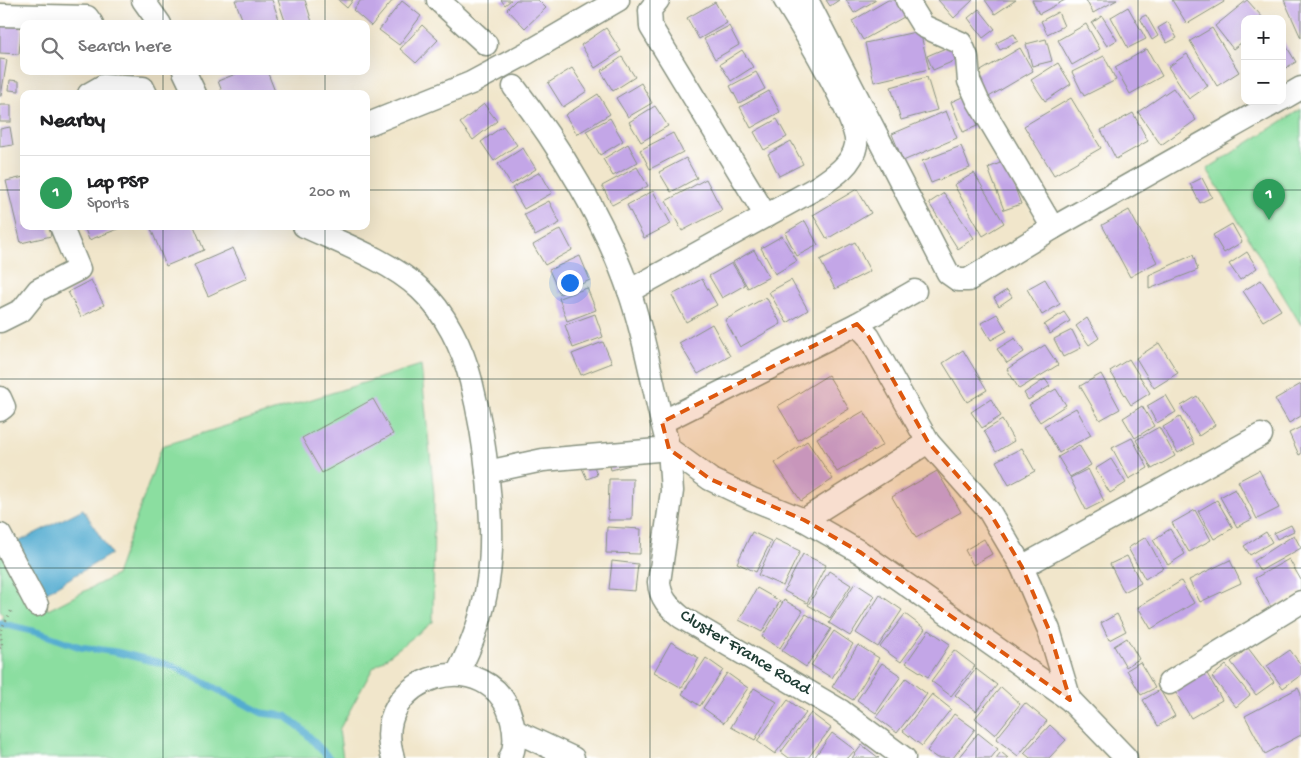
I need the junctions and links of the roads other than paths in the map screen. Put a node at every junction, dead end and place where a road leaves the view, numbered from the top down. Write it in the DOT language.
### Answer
graph roads {
  1 [pos="142,0"];
  2 [pos="438,0"];
  3 [pos="618,0"];
  4 [pos="658,0"];
  5 [pos="785,0"];
  6 [pos="807,0"];
  7 [pos="907,0"];
  8 [pos="0,15"];
  9 [pos="89,20"];
  10 [pos="157,20"];
  11 [pos="486,44"];
  12 [pos="186,75"];
  13 [pos="139,84"];
  14 [pos="514,87"];
  15 [pos="1301,88"];
  16 [pos="96,90"];
  17 [pos="193,90"];
  18 [pos="1286,97"];
  19 [pos="1271,105"];
  20 [pos="370,124"];
  21 [pos="766,216"];
  22 [pos="1053,228"];
  23 [pos="63,230"];
  24 [pos="313,230"];
  25 [pos="629,291"];
  26 [pos="915,291"];
  27 [pos="0,321"];
  28 [pos="857,324"];
  29 [pos="0,398"];
  30 [pos="0,410"];
  31 [pos="662,422"];
  32 [pos="1261,435"];
  33 [pos="928,442"];
  34 [pos="669,449"];
  35 [pos="487,472"];
  36 [pos="804,520"];
  37 [pos="0,535"];
  38 [pos="1022,567"];
  39 [pos="1301,602"];
  40 [pos="38,605"];
  41 [pos="457,674"];
  42 [pos="1168,683"];
  43 [pos="1070,700"];
  44 [pos="515,731"];
  45 [pos="393,758"];
  46 [pos="510,758"];
  47 [pos="573,758"];
  48 [pos="904,758"];
  49 [pos="1126,758"];
  1 -- 10 [label="street"];
  2 -- 11 [label="street"];
  3 -- 20 [label="street"];
  4 -- 21 [label="street"];
  5 -- 21 [label="street"];
  6 -- 22 [label="street"];
  7 -- 22 [label="street"];
  8 -- 9 [label="street"];
  12 -- 17 [label="street"];
  13 -- 16 [label="street"];
  14 -- 25 [label="street, Cluster France Road"];
  15 -- 18 [label="street"];
  19 -- 22 [label="street"];
  21 -- 25 [label="street"];
  23 -- 27 [label="street"];
  24 -- 35 [label="street"];
  25 -- 31 [label="street, Cluster France Road"];
  26 -- 28 [label="street"];
  28 -- 31 [label="street"];
  28 -- 33 [label="street"];
  29 -- 30 [label="street"];
  31 -- 34 [label="street, Cluster France Road"];
  32 -- 38 [label="street"];
  33 -- 36 [label="street"];
  33 -- 38 [label="street"];
  34 -- 35 [label="street"];
  34 -- 36 [label="street"];
  34 -- 48 [label="street, Cluster France Road"];
  35 -- 41 [label="street"];
  36 -- 43 [label="street"];
  37 -- 40 [label="street"];
  38 -- 43 [label="street"];
  39 -- 42 [label="street"];
  41 -- 44 [label="street"];
  41 -- 45 [label="street"];
  43 -- 49 [label="street"];
  44 -- 46 [label="street"];
  44 -- 47 [label="street"];
}
